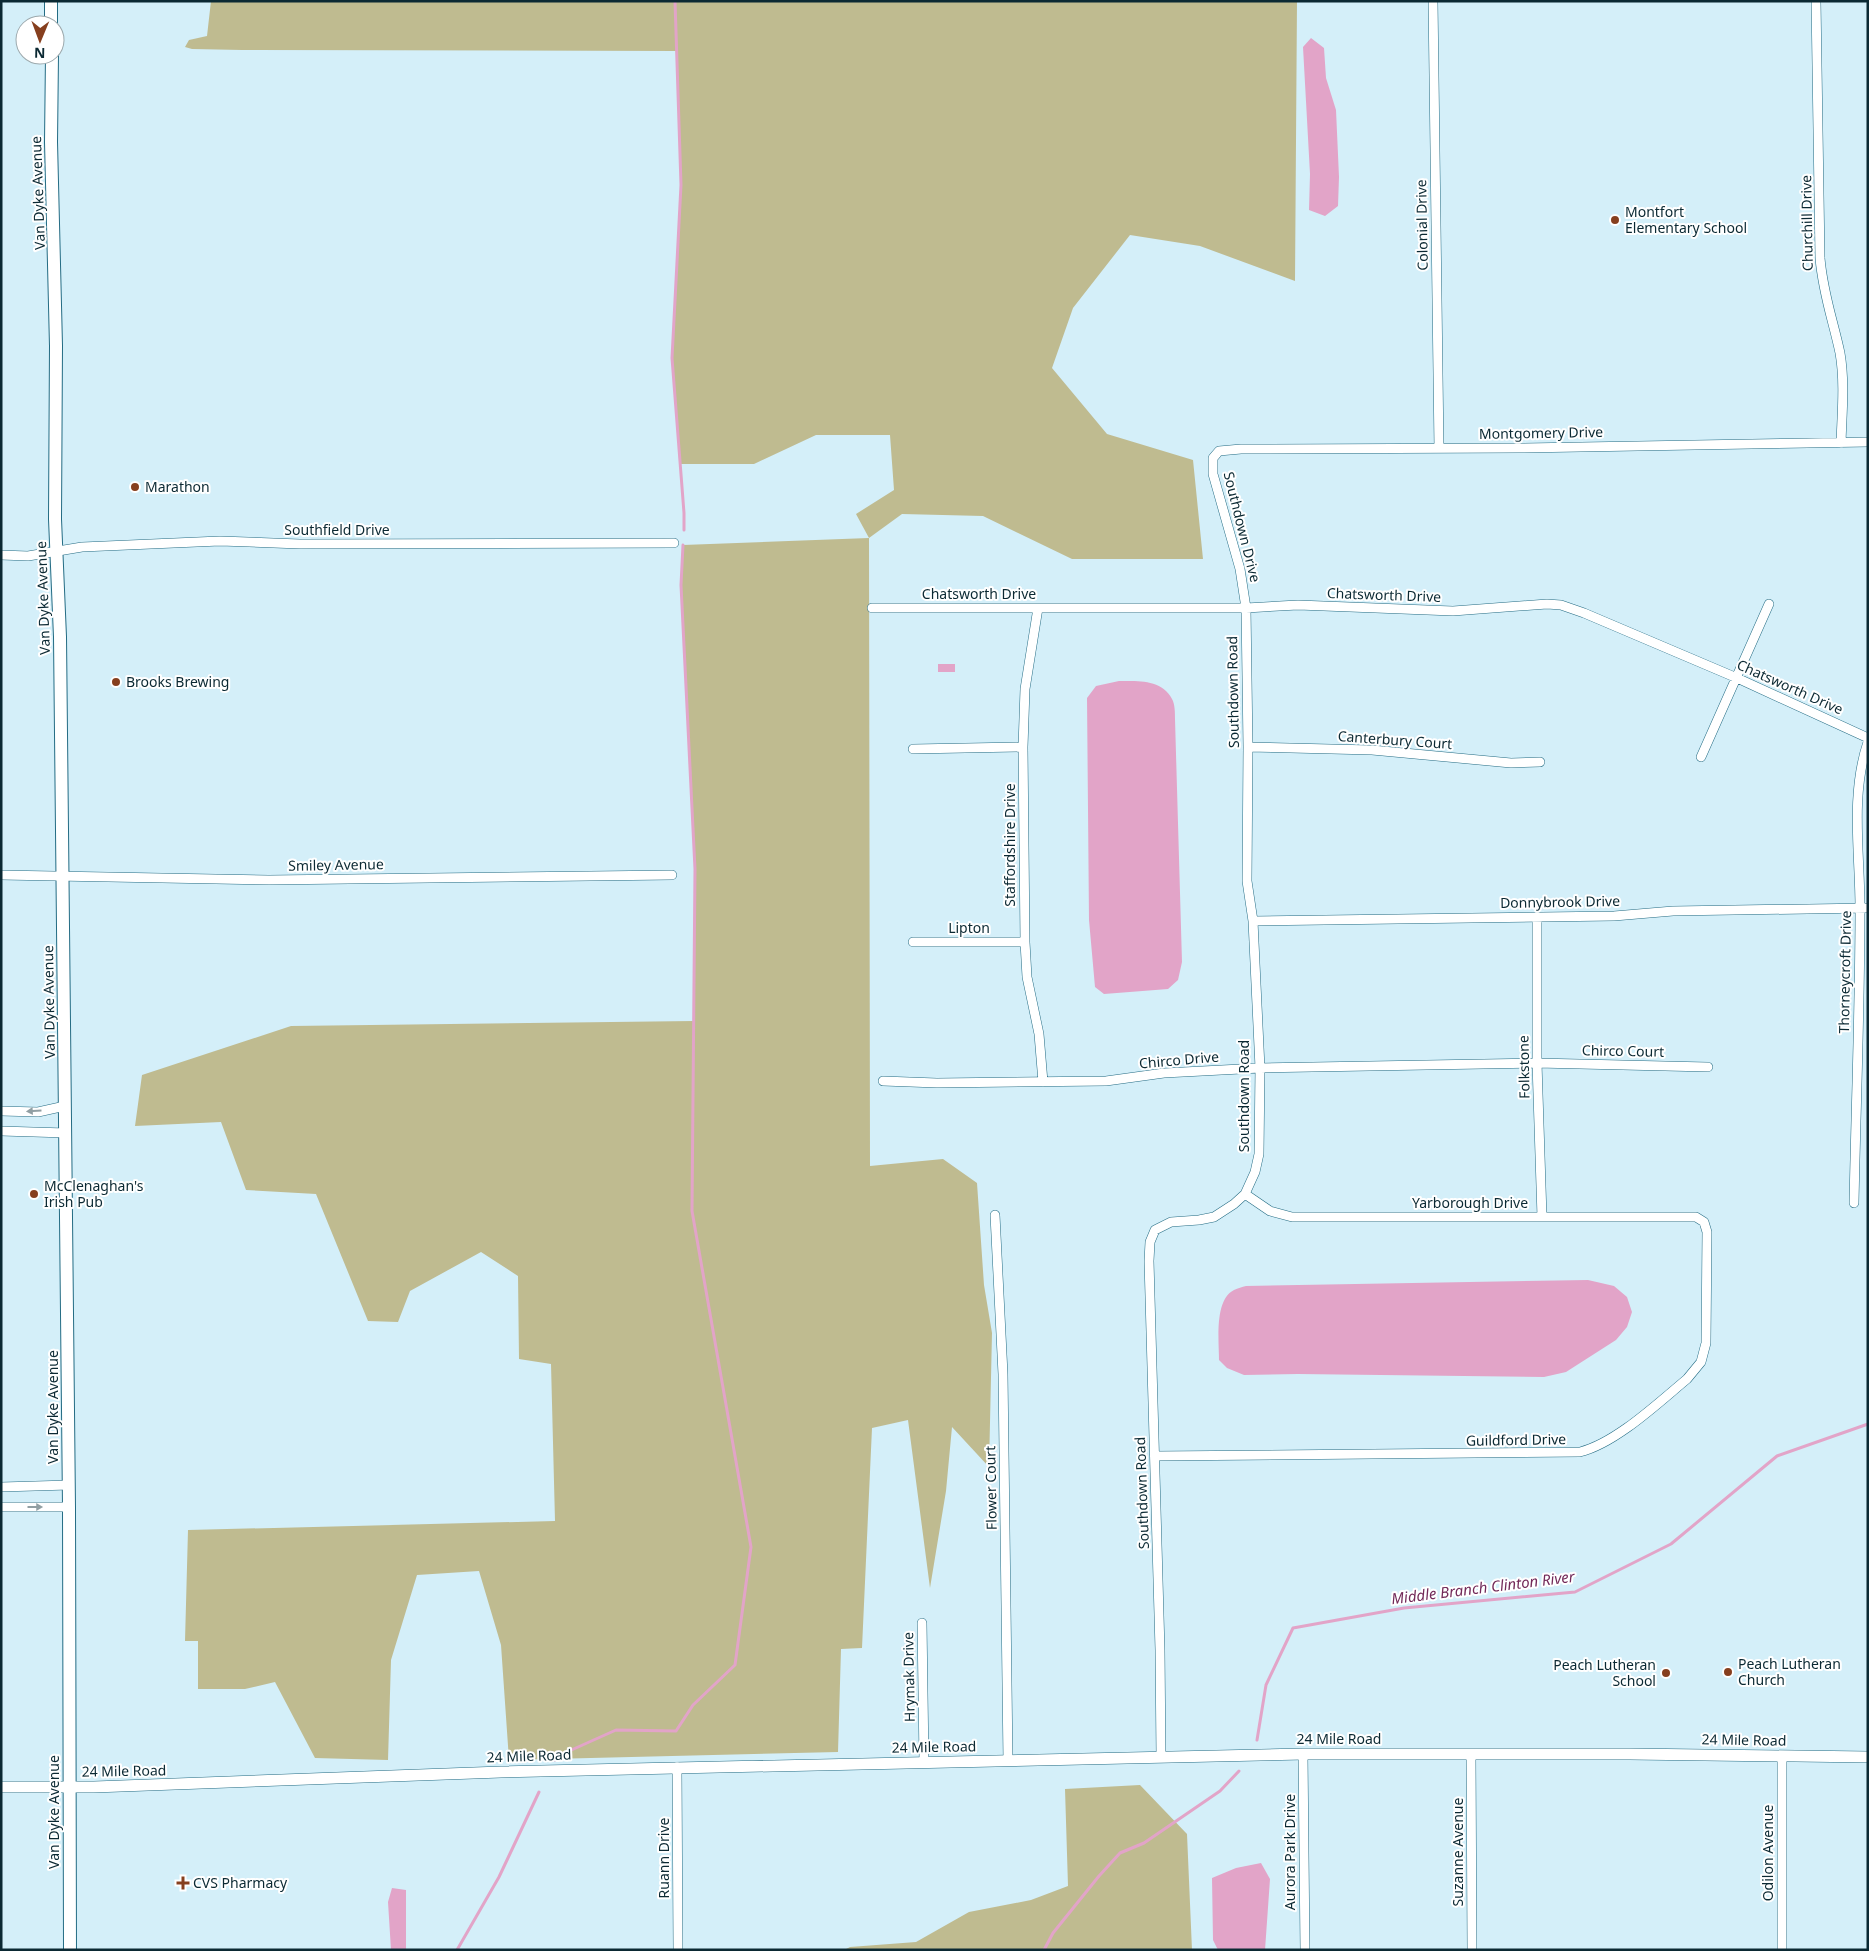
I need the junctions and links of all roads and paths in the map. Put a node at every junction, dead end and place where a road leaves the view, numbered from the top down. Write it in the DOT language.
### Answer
graph roads {
  1 [pos="51,1"];
  2 [pos="1433,1"];
  3 [pos="1816,1"];
  4 [pos="51,15"];
  5 [pos="52,65"];
  6 [pos="1868,442"];
  7 [pos="1841,443"];
  8 [pos="1439,448"];
  9 [pos="1215,453"];
  10 [pos="674,543"];
  11 [pos="56,552"];
  12 [pos="1,555"];
  13 [pos="1769,604"];
  14 [pos="872,608"];
  15 [pos="1038,608"];
  16 [pos="1246,608"];
  17 [pos="1737,678"];
  18 [pos="1868,738"];
  19 [pos="1868,742"];
  20 [pos="1023,747"];
  21 [pos="1248,747"];
  22 [pos="913,749"];
  23 [pos="1701,757"];
  24 [pos="1540,762"];
  25 [pos="1,875"];
  26 [pos="672,875"];
  27 [pos="63,876"];
  28 [pos="1864,908"];
  29 [pos="1537,917"];
  30 [pos="1253,920"];
  31 [pos="913,942"];
  32 [pos="1024,942"];
  33 [pos="1537,1063"];
  34 [pos="1708,1066"];
  35 [pos="1260,1068"];
  36 [pos="883,1081"];
  37 [pos="1043,1082"];
  38 [pos="65,1106"];
  39 [pos="1,1111"];
  40 [pos="1,1131"];
  41 [pos="66,1133"];
  42 [pos="1245,1194"];
  43 [pos="1854,1204"];
  44 [pos="995,1215"];
  45 [pos="1542,1216"];
  46 [pos="1701,1219"];
  47 [pos="1155,1456"];
  48 [pos="69,1485"];
  49 [pos="1,1487"];
  50 [pos="1,1507"];
  51 [pos="69,1507"];
  52 [pos="922,1622"];
  53 [pos="1303,1754"];
  54 [pos="1471,1754"];
  55 [pos="1782,1756"];
  56 [pos="1868,1756"];
  57 [pos="1161,1757"];
  58 [pos="1008,1760"];
  59 [pos="924,1762"];
  60 [pos="677,1767"];
  61 [pos="1,1787"];
  62 [pos="69,1787"];
  63 [pos="70,1950"];
  64 [pos="678,1950"];
  65 [pos="1305,1950"];
  66 [pos="1472,1950"];
  67 [pos="1782,1950"];
  1 -- 4 [label="main road"];
  2 -- 8 [label="street, Colonial Drive"];
  3 -- 7 [label="street, Churchill Drive"];
  5 -- 11 [label="main road, Van Dyke Avenue"];
  6 -- 7 [label="street, Montgomery Drive"];
  7 -- 8 [label="street, Montgomery Drive"];
  8 -- 9 [label="street, Montgomery Drive"];
  9 -- 16 [label="street, Southdown Drive"];
  10 -- 11 [label="street, Southfield Drive"];
  11 -- 12 [label="street, Southfield Drive"];
  11 -- 27 [label="main road, Van Dyke Avenue"];
  13 -- 17 [label="street"];
  14 -- 15 [label="street, Chatsworth Drive"];
  15 -- 16 [label="street, Chatsworth Drive"];
  15 -- 20 [label="street, Staffordshire Drive"];
  16 -- 17 [label="street, Chatsworth Drive"];
  16 -- 21 [label="street, Southdown Road"];
  17 -- 18 [label="street, Chatsworth Drive"];
  17 -- 23 [label="street"];
  19 -- 28 [label="street, Thorneycroft Drive"];
  20 -- 22 [label="street"];
  20 -- 32 [label="street, Staffordshire Drive"];
  21 -- 24 [label="street, Canterbury Court"];
  21 -- 30 [label="street, Southdown Road"];
  25 -- 27 [label="street, Smiley Avenue"];
  26 -- 27 [label="street, Smiley Avenue"];
  27 -- 38 [label="main road, Van Dyke Avenue"];
  28 -- 29 [label="street, Donnybrook Drive"];
  28 -- 43 [label="street, Thorneycroft Drive"];
  29 -- 30 [label="street, Donnybrook Drive"];
  29 -- 33 [label="street, Folkstone"];
  30 -- 35 [label="street, Southdown Road"];
  31 -- 32 [label="street, Lipton"];
  32 -- 37 [label="street, Staffordshire Drive"];
  33 -- 34 [label="street, Chirco Court"];
  33 -- 35 [label="street, Chirco Drive"];
  33 -- 45 [label="street, Folkstone"];
  35 -- 37 [label="street, Chirco Drive"];
  35 -- 42 [label="street, Southdown Road"];
  36 -- 37 [label="street, Chirco Drive"];
  38 -- 39 [label="street, one-way"];
  38 -- 41 [label="main road, Van Dyke Avenue"];
  40 -- 41 [label="street"];
  41 -- 48 [label="main road, Van Dyke Avenue"];
  42 -- 45 [label="street, Yarborough Drive"];
  42 -- 47 [label="street, Southdown Road"];
  44 -- 58 [label="street, Flower Court"];
  45 -- 46 [label="street, Yarborough Drive"];
  46 -- 47 [label="street, Guildford Drive"];
  47 -- 57 [label="street, Southdown Road"];
  48 -- 49 [label="street"];
  48 -- 51 [label="main road, Van Dyke Avenue"];
  50 -- 51 [label="street, one-way"];
  51 -- 62 [label="main road, Van Dyke Avenue"];
  52 -- 59 [label="street, Hrymak Drive"];
  53 -- 54 [label="street, 24 Mile Road"];
  53 -- 57 [label="street, 24 Mile Road"];
  53 -- 65 [label="street, Aurora Park Drive"];
  54 -- 55 [label="street, 24 Mile Road"];
  54 -- 66 [label="street, Suzanne Avenue"];
  55 -- 56 [label="street, 24 Mile Road"];
  55 -- 67 [label="street, Odilon Avenue"];
  57 -- 58 [label="street, 24 Mile Road"];
  58 -- 59 [label="street, 24 Mile Road"];
  59 -- 60 [label="street, 24 Mile Road"];
  60 -- 62 [label="street, 24 Mile Road"];
  60 -- 64 [label="street, Ruann Drive"];
  61 -- 62 [label="street, 24 Mile Road"];
  62 -- 63 [label="main road, Van Dyke Avenue"];
}
